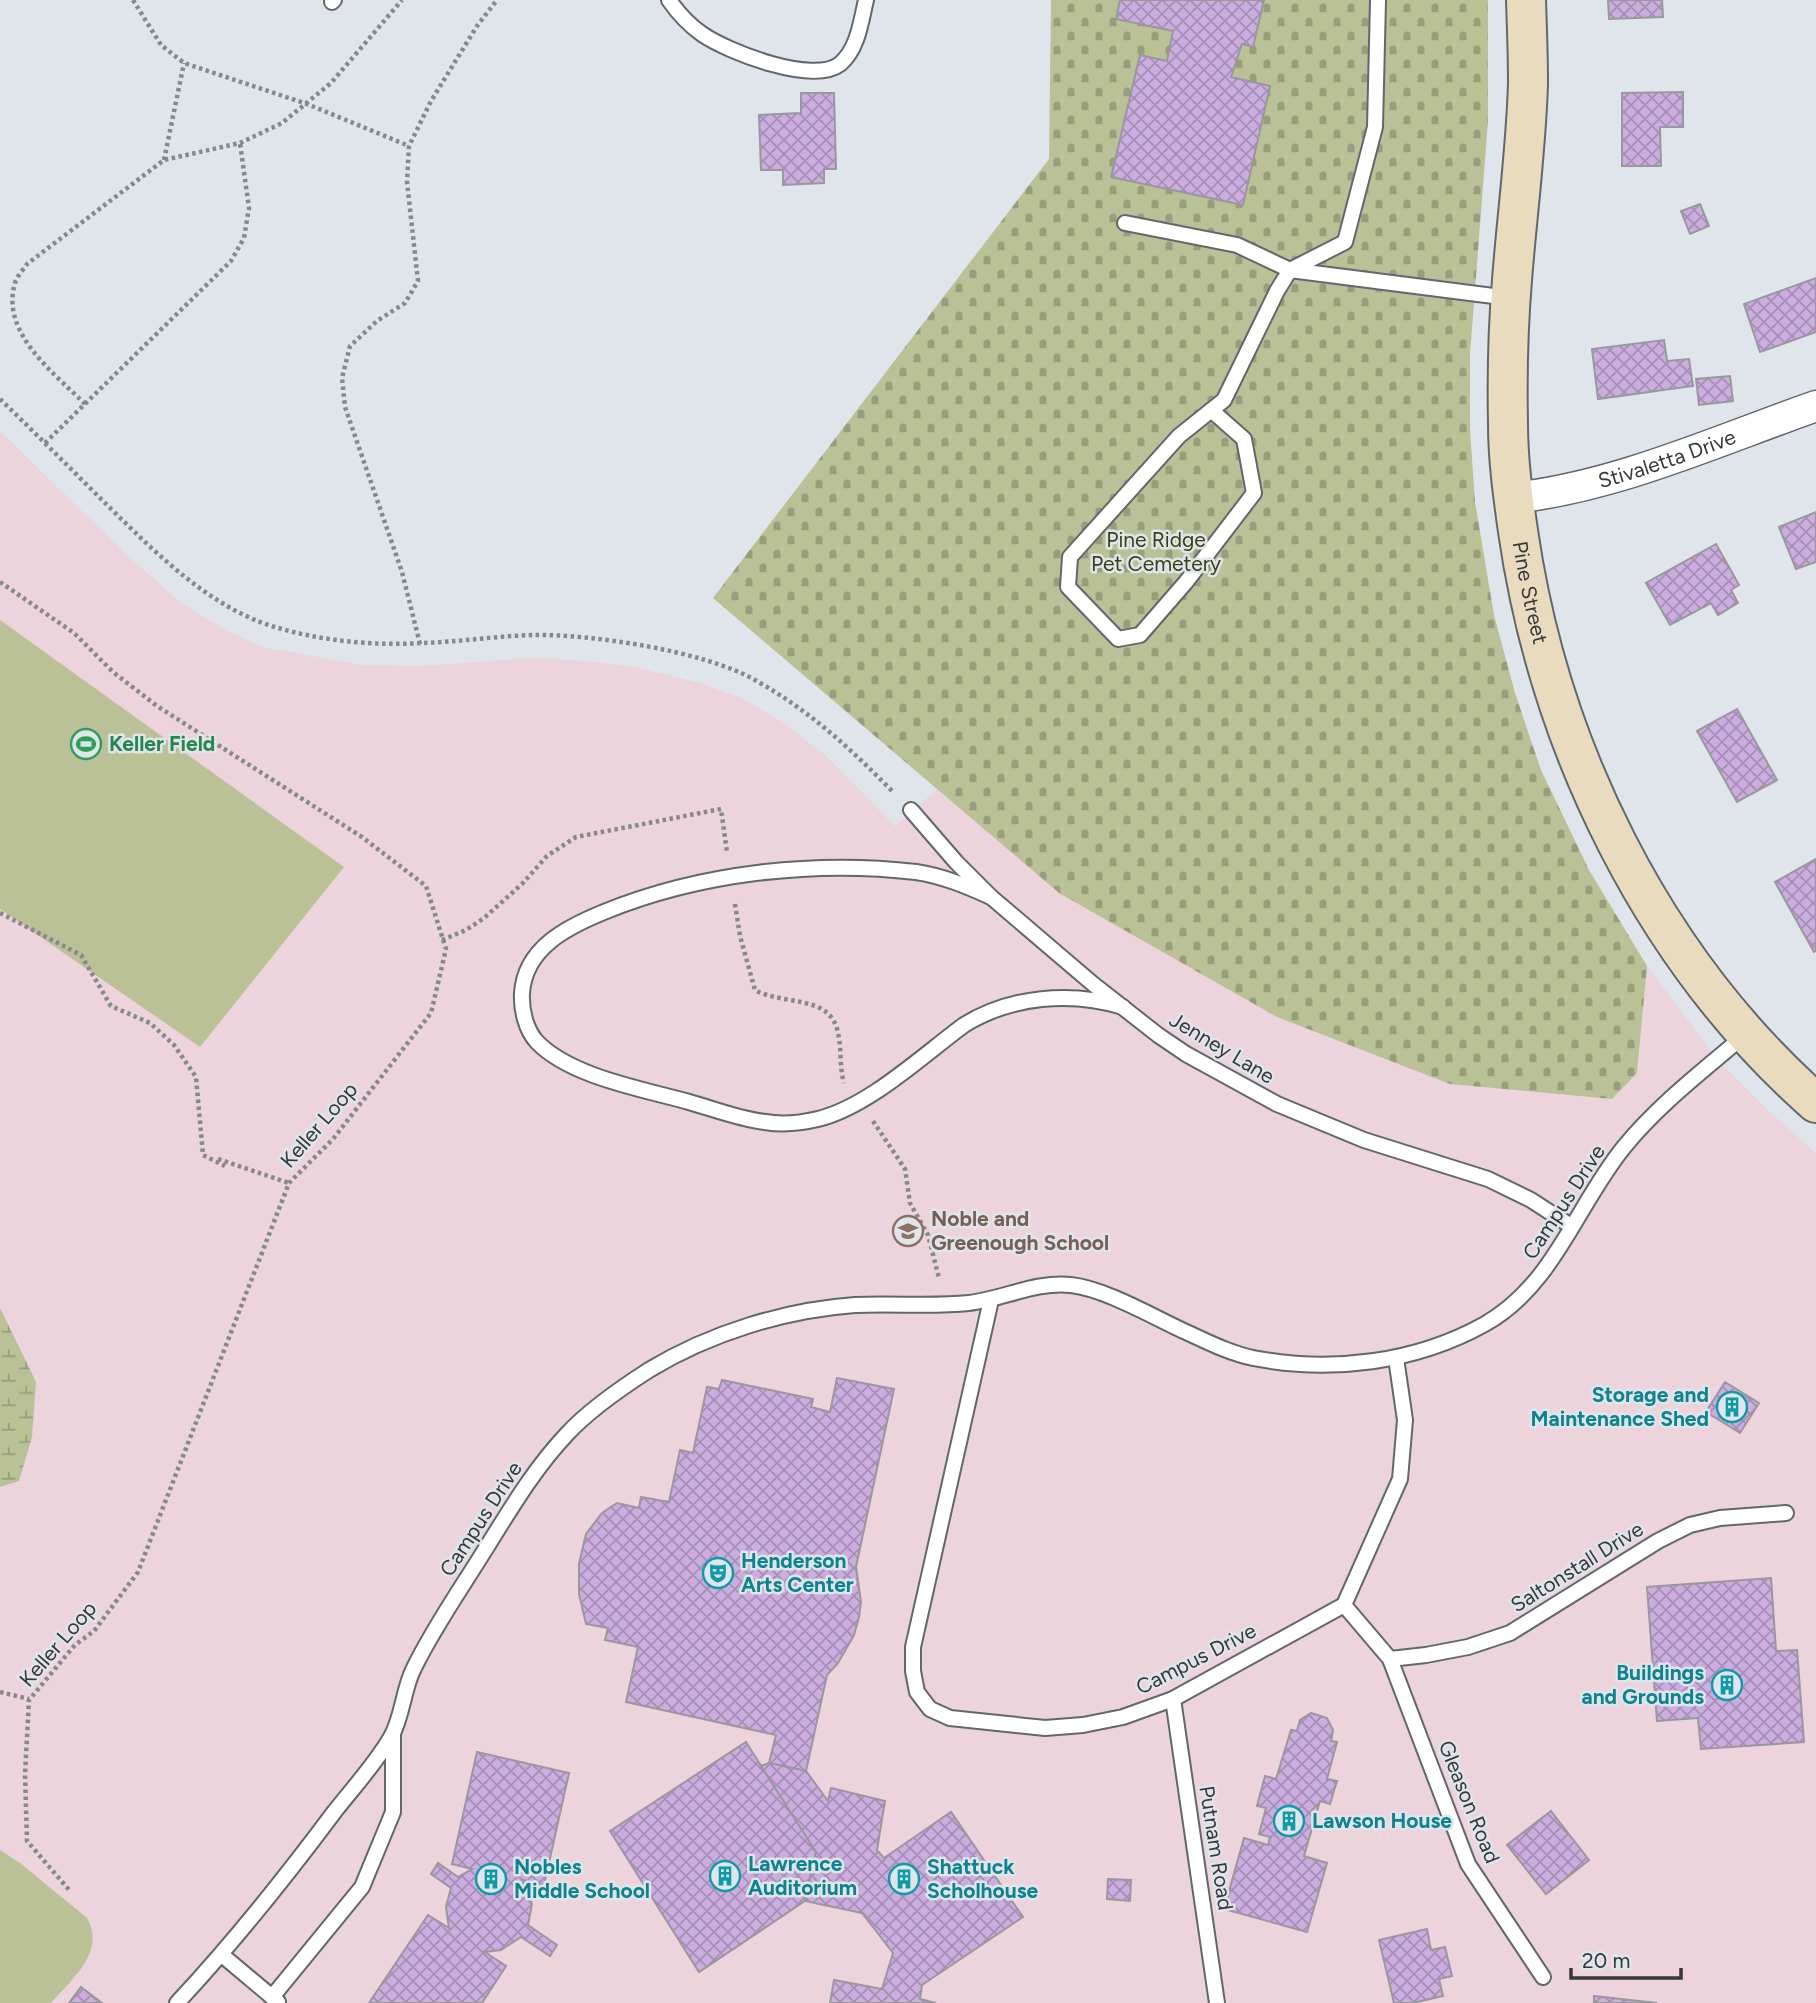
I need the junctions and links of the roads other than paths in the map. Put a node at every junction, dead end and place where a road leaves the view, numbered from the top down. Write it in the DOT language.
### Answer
graph roads {
  1 [pos="668,0"];
  2 [pos="866,0"];
  3 [pos="1378,0"];
  4 [pos="1526,0"];
  5 [pos="1125,223"];
  6 [pos="1290,270"];
  7 [pos="1511,298"];
  8 [pos="1816,406"];
  9 [pos="1211,410"];
  10 [pos="1513,498"];
  11 [pos="911,810"];
  12 [pos="990,897"];
  13 [pos="1123,1007"];
  14 [pos="1746,1034"];
  15 [pos="1816,1103"];
  16 [pos="1572,1226"];
  17 [pos="992,1300"];
  18 [pos="1396,1358"];
  19 [pos="1786,1513"];
  20 [pos="1344,1605"];
  21 [pos="1390,1658"];
  22 [pos="1173,1699"];
  23 [pos="393,1734"];
  24 [pos="222,1955"];
  25 [pos="1543,1977"];
  26 [pos="276,2000"];
  27 [pos="177,2003"];
  28 [pos="1217,2003"];
  1 -- 2 [label="lane"];
  3 -- 6 [label="lane"];
  4 -- 7 [label="street, Pine Street"];
  5 -- 6 [label="lane"];
  6 -- 7 [label="lane"];
  6 -- 9 [label="lane"];
  7 -- 10 [label="street, Pine Street"];
  8 -- 10 [label="street, Stivaletta Drive"];
  9 -- 9 [label="lane"];
  10 -- 14 [label="street, Pine Street"];
  11 -- 12 [label="lane, Jenney Lane"];
  12 -- 13 [label="lane, Jenney Lane"];
  12 -- 13 [label="lane"];
  13 -- 16 [label="lane, Jenney Lane"];
  14 -- 15 [label="street, Pine Street"];
  14 -- 16 [label="lane, Campus Drive"];
  16 -- 18 [label="lane, Campus Drive"];
  17 -- 18 [label="lane, Campus Drive"];
  17 -- 22 [label="lane, Campus Drive"];
  17 -- 23 [label="lane, Campus Drive"];
  18 -- 20 [label="lane"];
  19 -- 21 [label="lane, Saltonstall Drive"];
  20 -- 21 [label="lane, Gleason Road"];
  20 -- 22 [label="lane, Campus Drive"];
  21 -- 25 [label="lane, Gleason Road"];
  22 -- 28 [label="lane, Putnam Road"];
  23 -- 24 [label="lane, Campus Drive"];
  23 -- 26 [label="lane"];
  24 -- 26 [label="lane"];
  24 -- 27 [label="lane, Campus Drive"];
}
